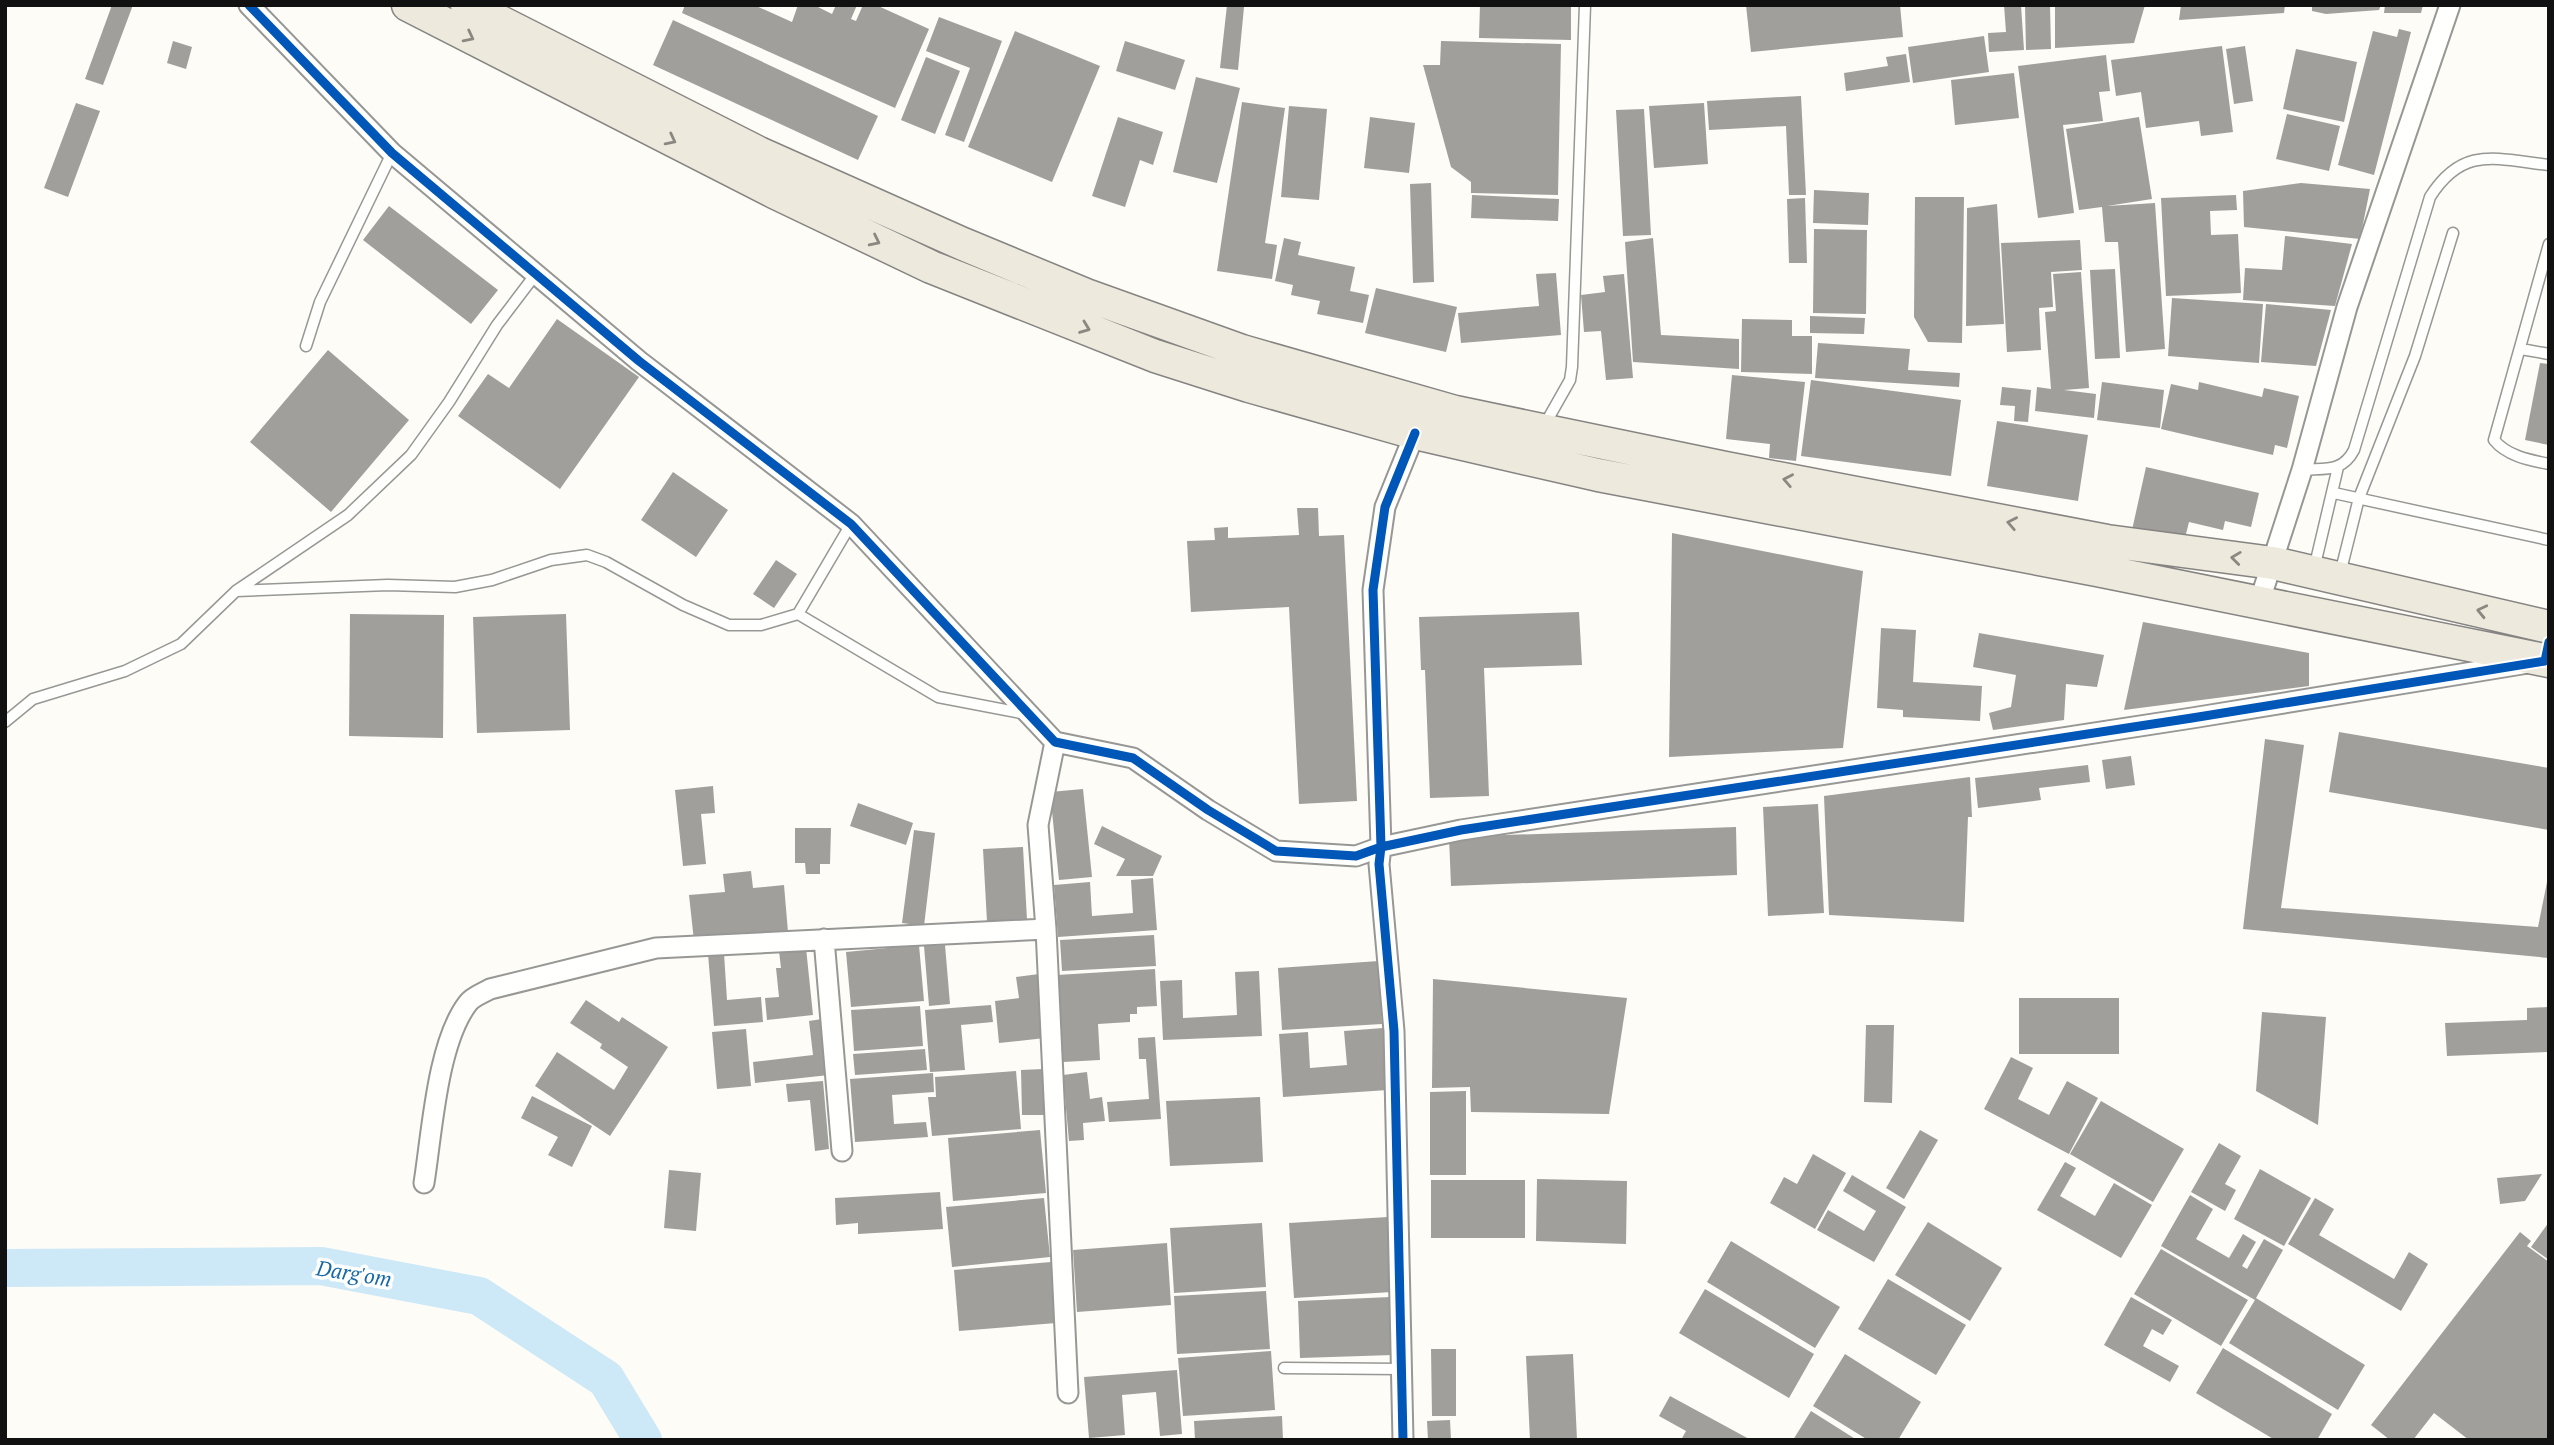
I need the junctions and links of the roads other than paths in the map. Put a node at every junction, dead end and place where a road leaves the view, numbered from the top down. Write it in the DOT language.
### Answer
graph roads {
  1 [pos="249,5"];
  2 [pos="408,5"];
  3 [pos="467,5"];
  4 [pos="1585,5"];
  5 [pos="2450,5"];
  6 [pos="392,153"];
  7 [pos="2549,165"];
  8 [pos="2453,233"];
  9 [pos="2549,244"];
  10 [pos="536,275"];
  11 [pos="306,346"];
  12 [pos="2521,349"];
  13 [pos="2549,354"];
  14 [pos="1542,430"];
  15 [pos="1415,433"];
  16 [pos="2549,464"];
  17 [pos="2338,467"];
  18 [pos="2302,470"];
  19 [pos="2334,492"];
  20 [pos="2359,498"];
  21 [pos="1884,514"];
  22 [pos="851,524"];
  23 [pos="2549,540"];
  24 [pos="2273,563"];
  25 [pos="2326,575"];
  26 [pos="236,591"];
  27 [pos="2259,603"];
  28 [pos="799,614"];
  29 [pos="2549,627"];
  30 [pos="2547,655"];
  31 [pos="1030,715"];
  32 [pos="5,722"];
  33 [pos="1055,743"];
  34 [pos="1381,847"];
  35 [pos="1046,929"];
  36 [pos="824,939"];
  37 [pos="842,1151"];
  38 [pos="424,1183"];
  39 [pos="1284,1368"];
  40 [pos="1401,1369"];
  41 [pos="1068,1394"];
  42 [pos="1403,1440"];
  1 -- 6 [label="street"];
  2 -- 15 [label="main road, one-way"];
  3 -- 14 [label="main road"];
  4 -- 14 [label="lane"];
  5 -- 18 [label="street"];
  6 -- 10 [label="street"];
  6 -- 11 [label="lane"];
  7 -- 17 [label="lane"];
  8 -- 20 [label="lane"];
  9 -- 12 [label="lane"];
  10 -- 22 [label="street"];
  10 -- 26 [label="lane"];
  12 -- 13 [label="lane"];
  12 -- 16 [label="lane"];
  21 -- 14 [label="main road, one-way"];
  15 -- 21 [label="main road"];
  15 -- 34 [label="street"];
  17 -- 18 [label="lane"];
  17 -- 19 [label="lane"];
  18 -- 24 [label="street"];
  19 -- 20 [label="lane"];
  19 -- 25 [label="lane"];
  20 -- 23 [label="lane"];
  20 -- 25 [label="lane"];
  24 -- 21 [label="main road, one-way"];
  21 -- 27 [label="main road"];
  22 -- 28 [label="lane"];
  22 -- 31 [label="street"];
  24 -- 25 [label="main road"];
  24 -- 27 [label="street"];
  29 -- 25 [label="main road, one-way"];
  26 -- 28 [label="lane"];
  26 -- 32 [label="lane"];
  27 -- 30 [label="main road"];
  28 -- 31 [label="lane"];
  30 -- 34 [label="street"];
  31 -- 33 [label="street"];
  33 -- 34 [label="street"];
  33 -- 35 [label="street"];
  34 -- 40 [label="street"];
  35 -- 36 [label="street"];
  35 -- 41 [label="street"];
  36 -- 37 [label="street"];
  36 -- 38 [label="street"];
  39 -- 40 [label="lane"];
  40 -- 42 [label="street"];
}
